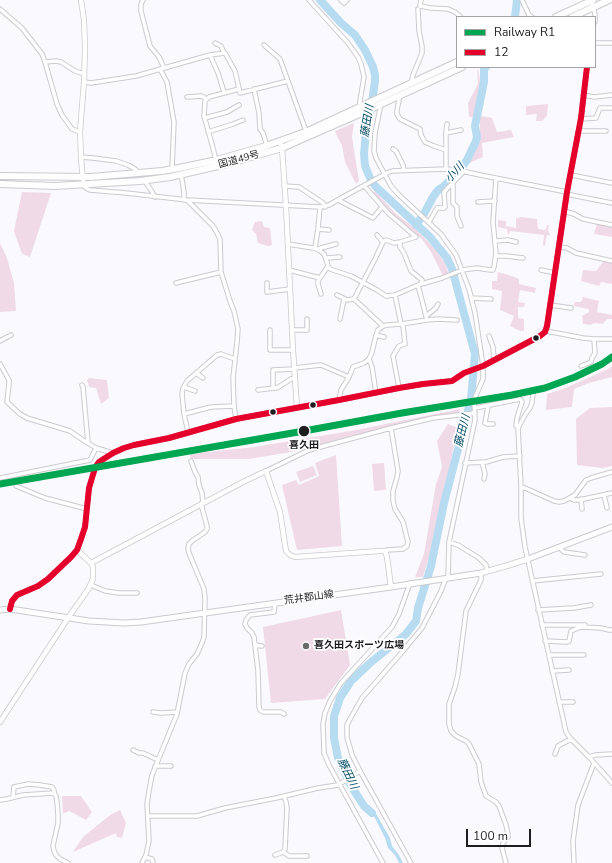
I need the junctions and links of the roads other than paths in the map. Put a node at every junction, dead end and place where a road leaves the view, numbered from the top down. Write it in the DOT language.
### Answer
graph roads {
  1 [pos="81,0"];
  2 [pos="143,0"];
  3 [pos="310,0"];
  4 [pos="341,0"];
  5 [pos="347,0"];
  6 [pos="421,0"];
  7 [pos="522,0"];
  8 [pos="609,0"];
  9 [pos="592,2"];
  10 [pos="0,9"];
  11 [pos="418,9"];
  12 [pos="459,16"];
  13 [pos="530,16"];
  14 [pos="558,16"];
  15 [pos="573,16"];
  16 [pos="595,16"];
  17 [pos="612,42"];
  18 [pos="215,43"];
  19 [pos="596,43"];
  20 [pos="264,44"];
  21 [pos="224,53"];
  22 [pos="210,55"];
  23 [pos="45,62"];
  24 [pos="456,62"];
  25 [pos="460,68"];
  26 [pos="587,68"];
  27 [pos="162,69"];
  28 [pos="84,74"];
  29 [pos="288,81"];
  30 [pos="84,82"];
  31 [pos="411,84"];
  32 [pos="239,89"];
  33 [pos="254,89"];
  34 [pos="224,92"];
  35 [pos="612,95"];
  36 [pos="398,96"];
  37 [pos="583,96"];
  38 [pos="187,97"];
  39 [pos="206,99"];
  40 [pos="380,102"];
  41 [pos="239,105"];
  42 [pos="612,108"];
  43 [pos="359,110"];
  44 [pos="205,118"];
  45 [pos="581,119"];
  46 [pos="243,120"];
  47 [pos="447,124"];
  48 [pos="461,130"];
  49 [pos="579,130"];
  50 [pos="306,131"];
  51 [pos="606,131"];
  52 [pos="80,132"];
  53 [pos="208,132"];
  54 [pos="446,133"];
  55 [pos="280,141"];
  56 [pos="267,146"];
  57 [pos="282,148"];
  58 [pos="393,149"];
  59 [pos="446,150"];
  60 [pos="80,157"];
  61 [pos="216,163"];
  62 [pos="172,169"];
  63 [pos="446,169"];
  64 [pos="404,171"];
  65 [pos="460,171"];
  66 [pos="139,173"];
  67 [pos="181,174"];
  68 [pos="385,174"];
  69 [pos="571,175"];
  70 [pos="0,176"];
  71 [pos="82,177"];
  72 [pos="496,178"];
  73 [pos="144,180"];
  74 [pos="453,182"];
  75 [pos="612,182"];
  76 [pos="0,184"];
  77 [pos="83,185"];
  78 [pos="284,186"];
  79 [pos="365,187"];
  80 [pos="566,193"];
  81 [pos="155,197"];
  82 [pos="185,200"];
  83 [pos="338,200"];
  84 [pos="495,201"];
  85 [pos="478,202"];
  86 [pos="612,203"];
  87 [pos="286,206"];
  88 [pos="320,207"];
  89 [pos="325,207"];
  90 [pos="382,207"];
  91 [pos="564,211"];
  92 [pos="429,222"];
  93 [pos="612,225"];
  94 [pos="461,226"];
  95 [pos="318,229"];
  96 [pos="328,230"];
  97 [pos="377,235"];
  98 [pos="495,241"];
  99 [pos="383,242"];
  100 [pos="400,242"];
  101 [pos="516,242"];
  102 [pos="288,244"];
  103 [pos="336,244"];
  104 [pos="559,247"];
  105 [pos="316,249"];
  106 [pos="496,256"];
  107 [pos="340,257"];
  108 [pos="326,258"];
  109 [pos="523,258"];
  110 [pos="612,260"];
  111 [pos="328,266"];
  112 [pos="289,270"];
  113 [pos="462,270"];
  114 [pos="541,270"];
  115 [pos="222,272"];
  116 [pos="555,273"];
  117 [pos="320,278"];
  118 [pos="363,282"];
  119 [pos="176,283"];
  120 [pos="267,283"];
  121 [pos="419,284"];
  122 [pos="290,289"];
  123 [pos="321,294"];
  124 [pos="338,295"];
  125 [pos="395,295"];
  126 [pos="471,298"];
  127 [pos="344,299"];
  128 [pos="354,299"];
  129 [pos="491,299"];
  130 [pos="438,304"];
  131 [pos="550,305"];
  132 [pos="571,308"];
  133 [pos="426,318"];
  134 [pos="307,319"];
  135 [pos="340,319"];
  136 [pos="457,320"];
  137 [pos="401,324"];
  138 [pos="383,326"];
  139 [pos="270,330"];
  140 [pos="292,330"];
  141 [pos="546,331"];
  142 [pos="11,335"];
  143 [pos="376,335"];
  144 [pos="489,336"];
  145 [pos="384,338"];
  146 [pos="594,339"];
  147 [pos="612,339"];
  148 [pos="0,341"];
  149 [pos="293,350"];
  150 [pos="235,359"];
  151 [pos="369,359"];
  152 [pos="494,360"];
  153 [pos="0,364"];
  154 [pos="482,366"];
  155 [pos="581,366"];
  156 [pos="294,368"];
  157 [pos="196,373"];
  158 [pos="349,377"];
  159 [pos="203,378"];
  160 [pos="295,378"];
  161 [pos="82,385"];
  162 [pos="184,387"];
  163 [pos="274,388"];
  164 [pos="398,388"];
  165 [pos="258,390"];
  166 [pos="195,391"];
  167 [pos="376,393"];
  168 [pos="532,393"];
  169 [pos="339,400"];
  170 [pos="234,406"];
  171 [pos="488,406"];
  172 [pos="297,408"];
  173 [pos="475,410"];
  174 [pos="184,414"];
  175 [pos="236,420"];
  176 [pos="493,424"];
  177 [pos="391,428"];
  178 [pos="518,428"];
  179 [pos="188,432"];
  180 [pos="88,443"];
  181 [pos="96,448"];
  182 [pos="113,453"];
  183 [pos="520,456"];
  184 [pos="191,461"];
  185 [pos="482,462"];
  186 [pos="465,463"];
  187 [pos="266,471"];
  188 [pos="612,472"];
  189 [pos="0,478"];
  190 [pos="484,479"];
  191 [pos="16,486"];
  192 [pos="521,487"];
  193 [pos="612,493"];
  194 [pos="604,495"];
  195 [pos="570,498"];
  196 [pos="581,499"];
  197 [pos="202,504"];
  198 [pos="607,508"];
  199 [pos="582,509"];
  200 [pos="87,510"];
  201 [pos="612,527"];
  202 [pos="449,542"];
  203 [pos="559,547"];
  204 [pos="77,550"];
  205 [pos="385,551"];
  206 [pos="585,555"];
  207 [pos="528,559"];
  208 [pos="91,563"];
  209 [pos="487,571"];
  210 [pos="481,573"];
  211 [pos="601,574"];
  212 [pos="445,578"];
  213 [pos="532,581"];
  214 [pos="412,583"];
  215 [pos="91,585"];
  216 [pos="391,587"];
  217 [pos="137,593"];
  218 [pos="275,603"];
  219 [pos="591,605"];
  220 [pos="10,609"];
  221 [pos="0,610"];
  222 [pos="538,610"];
  223 [pos="204,613"];
  224 [pos="68,618"];
  225 [pos="542,625"];
  226 [pos="584,625"];
  227 [pos="612,630"];
  228 [pos="545,641"];
  229 [pos="255,645"];
  230 [pos="262,646"];
  231 [pos="549,655"];
  232 [pos="584,655"];
  233 [pos="569,670"];
  234 [pos="552,671"];
  235 [pos="559,702"];
  236 [pos="573,702"];
  237 [pos="154,712"];
  238 [pos="177,712"];
  239 [pos="284,714"];
  240 [pos="0,722"];
  241 [pos="571,740"];
  242 [pos="133,750"];
  243 [pos="555,754"];
  244 [pos="612,754"];
  245 [pos="589,757"];
  246 [pos="158,760"];
  247 [pos="594,763"];
  248 [pos="155,766"];
  249 [pos="171,766"];
  250 [pos="359,772"];
  251 [pos="612,783"];
  252 [pos="340,784"];
  253 [pos="54,793"];
  254 [pos="284,796"];
  255 [pos="13,797"];
  256 [pos="0,800"];
  257 [pos="148,816"];
  258 [pos="283,852"];
  259 [pos="275,855"];
  260 [pos="307,856"];
  261 [pos="145,857"];
  262 [pos="68,863"];
  263 [pos="142,863"];
  264 [pos="153,863"];
  265 [pos="383,863"];
  266 [pos="411,863"];
  267 [pos="506,863"];
  268 [pos="574,863"];
  1 -- 28 [label="street"];
  2 -- 27 [label="street"];
  3 -- 43 [label="street"];
  4 -- 5 [label="street"];
  6 -- 12 [label="street"];
  7 -- 13 [label="street"];
  8 -- 9 [label="highway"];
  9 -- 14 [label="highway"];
  9 -- 15 [label="highway"];
  9 -- 16 [label="street"];
  10 -- 23 [label="street"];
  11 -- 31 [label="street"];
  17 -- 19 [label="street"];
  18 -- 21 [label="street"];
  20 -- 29 [label="street"];
  21 -- 22 [label="street"];
  21 -- 32 [label="street"];
  22 -- 27 [label="street"];
  22 -- 34 [label="street"];
  23 -- 28 [label="street"];
  23 -- 52 [label="street"];
  24 -- 31 [label="highway, 国道49号"];
  25 -- 36 [label="highway, 国道49号"];
  26 -- 37 [label="street"];
  27 -- 30 [label="street"];
  27 -- 62 [label="street"];
  28 -- 30 [label="street"];
  29 -- 33 [label="street"];
  29 -- 50 [label="street"];
  30 -- 52 [label="street"];
  31 -- 40 [label="highway, 国道49号"];
  32 -- 33 [label="street"];
  32 -- 34 [label="street"];
  33 -- 56 [label="street"];
  34 -- 39 [label="street"];
  35 -- 37 [label="street"];
  36 -- 40 [label="highway, 国道49号"];
  36 -- 59 [label="street"];
  37 -- 45 [label="street"];
  38 -- 39 [label="street"];
  39 -- 44 [label="street"];
  40 -- 43 [label="highway, 国道49号"];
  40 -- 68 [label="street"];
  41 -- 44 [label="street"];
  42 -- 45 [label="street"];
  43 -- 50 [label="highway, 国道49号"];
  43 -- 57 [label="highway, 国道49号"];
  44 -- 53 [label="street"];
  45 -- 49 [label="street"];
  46 -- 53 [label="street"];
  47 -- 54 [label="street"];
  48 -- 54 [label="street"];
  49 -- 51 [label="street"];
  49 -- 69 [label="street"];
  50 -- 55 [label="highway, 国道49号"];
  52 -- 60 [label="street"];
  53 -- 61 [label="street"];
  54 -- 59 [label="street"];
  55 -- 56 [label="highway, 国道49号"];
  55 -- 57 [label="street"];
  56 -- 61 [label="highway, 国道49号"];
  57 -- 61 [label="highway, 国道49号"];
  57 -- 78 [label="street"];
  58 -- 64 [label="street"];
  59 -- 63 [label="street"];
  60 -- 66 [label="street"];
  60 -- 71 [label="street"];
  61 -- 62 [label="highway, 国道49号"];
  61 -- 67 [label="highway, 国道49号"];
  62 -- 66 [label="highway, 国道49号"];
  63 -- 64 [label="street"];
  63 -- 65 [label="street"];
  64 -- 68 [label="street"];
  65 -- 72 [label="street"];
  65 -- 74 [label="street"];
  66 -- 71 [label="highway, 国道49号"];
  67 -- 73 [label="highway, 国道49号"];
  67 -- 82 [label="street"];
  68 -- 79 [label="street"];
  68 -- 92 [label="street"];
  69 -- 75 [label="street"];
  69 -- 80 [label="street"];
  70 -- 71 [label="highway, 国道49号"];
  71 -- 77 [label="street"];
  72 -- 80 [label="street"];
  72 -- 84 [label="street"];
  73 -- 77 [label="highway, 国道49号"];
  73 -- 81 [label="street"];
  74 -- 92 [label="street"];
  74 -- 94 [label="street"];
  76 -- 77 [label="highway, 国道49号"];
  77 -- 81 [label="street"];
  78 -- 87 [label="street"];
  78 -- 89 [label="street"];
  79 -- 83 [label="street"];
  79 -- 90 [label="street"];
  80 -- 86 [label="street"];
  80 -- 91 [label="street"];
  81 -- 82 [label="street"];
  82 -- 87 [label="street"];
  82 -- 115 [label="street"];
  83 -- 89 [label="street"];
  83 -- 90 [label="street"];
  84 -- 85 [label="street"];
  84 -- 98 [label="street"];
  87 -- 88 [label="street"];
  87 -- 102 [label="street"];
  88 -- 89 [label="street"];
  88 -- 95 [label="street"];
  90 -- 100 [label="street"];
  91 -- 93 [label="street"];
  91 -- 104 [label="street"];
  92 -- 113 [label="street"];
  95 -- 96 [label="street"];
  95 -- 105 [label="street"];
  97 -- 99 [label="street"];
  98 -- 101 [label="street"];
  98 -- 106 [label="street"];
  99 -- 100 [label="street"];
  99 -- 118 [label="street"];
  100 -- 121 [label="street"];
  102 -- 105 [label="street"];
  102 -- 112 [label="street"];
  103 -- 105 [label="street"];
  104 -- 110 [label="street"];
  104 -- 116 [label="street"];
  105 -- 108 [label="street"];
  106 -- 109 [label="street"];
  106 -- 113 [label="street"];
  107 -- 108 [label="street"];
  108 -- 111 [label="street"];
  111 -- 117 [label="street"];
  111 -- 118 [label="street"];
  112 -- 117 [label="street"];
  112 -- 122 [label="street"];
  113 -- 121 [label="street"];
  113 -- 126 [label="street"];
  114 -- 116 [label="street"];
  115 -- 119 [label="street"];
  115 -- 150 [label="street"];
  116 -- 131 [label="street"];
  117 -- 123 [label="street"];
  118 -- 125 [label="street"];
  118 -- 128 [label="street"];
  120 -- 122 [label="street"];
  121 -- 125 [label="street"];
  121 -- 133 [label="street"];
  122 -- 140 [label="street"];
  124 -- 127 [label="street"];
  125 -- 137 [label="street"];
  126 -- 129 [label="street"];
  126 -- 154 [label="street"];
  127 -- 128 [label="street"];
  127 -- 135 [label="street"];
  128 -- 138 [label="street"];
  130 -- 133 [label="street"];
  131 -- 132 [label="street"];
  131 -- 141 [label="street"];
  133 -- 136 [label="street"];
  133 -- 137 [label="street"];
  134 -- 140 [label="street"];
  137 -- 138 [label="street"];
  137 -- 164 [label="street"];
  138 -- 143 [label="street"];
  139 -- 149 [label="street"];
  140 -- 149 [label="street"];
  141 -- 146 [label="street"];
  141 -- 152 [label="street"];
  142 -- 148 [label="street"];
  143 -- 145 [label="street"];
  143 -- 151 [label="street"];
  144 -- 152 [label="street"];
  146 -- 147 [label="street"];
  146 -- 155 [label="street"];
  149 -- 156 [label="street"];
  150 -- 157 [label="street"];
  150 -- 170 [label="street"];
  151 -- 158 [label="street"];
  151 -- 167 [label="street"];
  152 -- 154 [label="street"];
  153 -- 180 [label="street"];
  154 -- 164 [label="street"];
  154 -- 173 [label="street"];
  156 -- 158 [label="street"];
  156 -- 160 [label="street"];
  156 -- 163 [label="street"];
  157 -- 159 [label="street"];
  157 -- 162 [label="street"];
  158 -- 169 [label="street"];
  160 -- 163 [label="street"];
  160 -- 172 [label="street"];
  161 -- 180 [label="street"];
  162 -- 166 [label="street"];
  162 -- 174 [label="street"];
  163 -- 165 [label="street"];
  164 -- 167 [label="street"];
  167 -- 169 [label="street"];
  168 -- 178 [label="street"];
  169 -- 172 [label="street"];
  170 -- 174 [label="street"];
  170 -- 175 [label="street"];
  171 -- 173 [label="street"];
  171 -- 176 [label="street"];
  171 -- 178 [label="street"];
  172 -- 175 [label="street"];
  173 -- 177 [label="street"];
  173 -- 186 [label="street"];
  174 -- 179 [label="street"];
  175 -- 179 [label="street"];
  177 -- 187 [label="street"];
  177 -- 205 [label="street"];
  178 -- 183 [label="street"];
  179 -- 182 [label="street"];
  180 -- 181 [label="street"];
  181 -- 182 [label="street"];
  181 -- 189 [label="street"];
  182 -- 200 [label="street"];
  183 -- 185 [label="street"];
  183 -- 192 [label="street"];
  184 -- 197 [label="street"];
  185 -- 186 [label="street"];
  185 -- 190 [label="street"];
  186 -- 202 [label="street"];
  187 -- 197 [label="street"];
  187 -- 205 [label="street"];
  188 -- 195 [label="street"];
  191 -- 200 [label="street"];
  192 -- 195 [label="street"];
  192 -- 207 [label="street"];
  193 -- 194 [label="street"];
  194 -- 196 [label="street"];
  194 -- 198 [label="street"];
  195 -- 196 [label="street"];
  196 -- 199 [label="street"];
  197 -- 208 [label="street"];
  197 -- 223 [label="street"];
  200 -- 204 [label="street"];
  201 -- 203 [label="main road, 荒井郡山線"];
  202 -- 209 [label="street"];
  202 -- 212 [label="street"];
  203 -- 206 [label="street"];
  203 -- 207 [label="main road, 荒井郡山線"];
  204 -- 208 [label="street"];
  204 -- 220 [label="street"];
  205 -- 216 [label="street"];
  207 -- 209 [label="main road, 荒井郡山線"];
  207 -- 213 [label="street"];
  208 -- 215 [label="street"];
  209 -- 210 [label="main road, 荒井郡山線"];
  210 -- 212 [label="main road, 荒井郡山線"];
  210 -- 267 [label="street"];
  211 -- 213 [label="street"];
  212 -- 214 [label="main road, 荒井郡山線"];
  212 -- 250 [label="street"];
  213 -- 222 [label="street"];
  214 -- 216 [label="main road, 荒井郡山線"];
  214 -- 252 [label="street"];
  215 -- 217 [label="street"];
  215 -- 224 [label="street"];
  216 -- 218 [label="main road, 荒井郡山線"];
  218 -- 223 [label="main road, 荒井郡山線"];
  218 -- 229 [label="street"];
  219 -- 222 [label="street"];
  220 -- 221 [label="main road, 荒井郡山線"];
  220 -- 224 [label="main road, 荒井郡山線"];
  222 -- 225 [label="street"];
  223 -- 224 [label="main road, 荒井郡山線"];
  223 -- 238 [label="street"];
  224 -- 240 [label="street"];
  225 -- 226 [label="street"];
  225 -- 228 [label="street"];
  227 -- 228 [label="street"];
  228 -- 231 [label="street"];
  229 -- 230 [label="street"];
  229 -- 239 [label="street"];
  231 -- 232 [label="street"];
  231 -- 234 [label="street"];
  233 -- 234 [label="street"];
  234 -- 235 [label="street"];
  235 -- 236 [label="street"];
  235 -- 241 [label="street"];
  237 -- 238 [label="street"];
  238 -- 246 [label="street"];
  241 -- 243 [label="street"];
  241 -- 245 [label="street"];
  242 -- 246 [label="street"];
  244 -- 245 [label="street"];
  245 -- 247 [label="street"];
  246 -- 248 [label="street"];
  247 -- 251 [label="street"];
  247 -- 268 [label="street"];
  248 -- 249 [label="street"];
  248 -- 257 [label="street"];
  250 -- 252 [label="street"];
  250 -- 266 [label="street"];
  252 -- 254 [label="street"];
  252 -- 265 [label="street"];
  253 -- 255 [label="street"];
  253 -- 255 [label="street"];
  253 -- 262 [label="street"];
  254 -- 257 [label="street"];
  254 -- 258 [label="street"];
  255 -- 256 [label="street"];
  257 -- 261 [label="street"];
  258 -- 259 [label="street"];
  258 -- 260 [label="street"];
  261 -- 263 [label="street"];
  261 -- 264 [label="street"];
}
